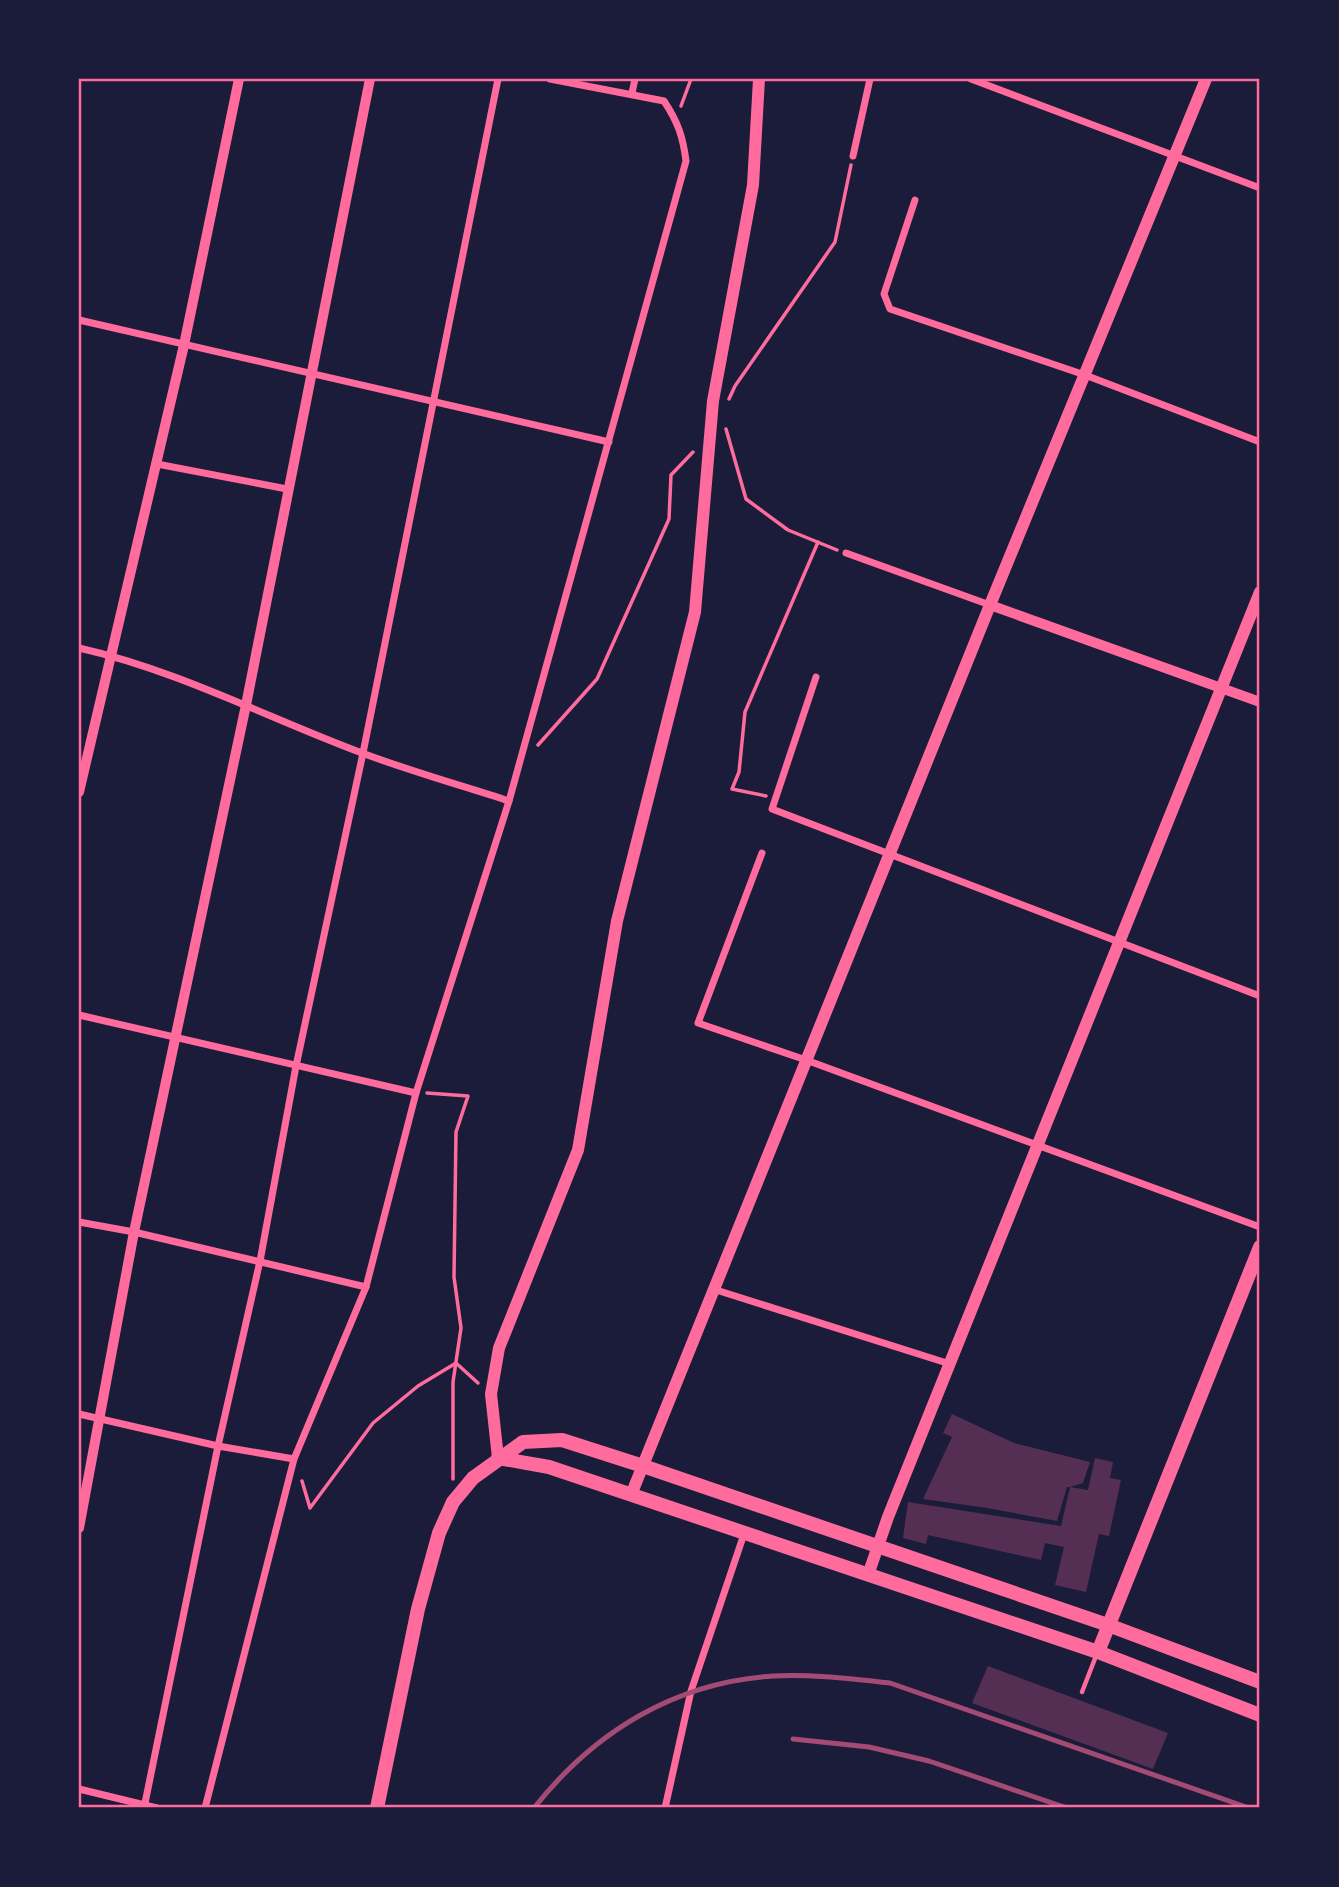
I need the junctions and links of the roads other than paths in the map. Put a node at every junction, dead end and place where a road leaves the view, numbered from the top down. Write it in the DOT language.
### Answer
graph roads {
  1 [pos="239,79"];
  2 [pos="370,79"];
  3 [pos="498,79"];
  4 [pos="550,79"];
  5 [pos="635,79"];
  6 [pos="759,79"];
  7 [pos="870,79"];
  8 [pos="971,79"];
  9 [pos="1206,79"];
  10 [pos="632,93"];
  11 [pos="1174,155"];
  12 [pos="853,156"];
  13 [pos="1260,188"];
  14 [pos="915,200"];
  15 [pos="79,320"];
  16 [pos="184,345"];
  17 [pos="313,373"];
  18 [pos="1085,375"];
  19 [pos="432,401"];
  20 [pos="608,442"];
  21 [pos="1260,442"];
  22 [pos="157,464"];
  23 [pos="287,489"];
  24 [pos="846,553"];
  25 [pos="1260,592"];
  26 [pos="990,605"];
  27 [pos="79,648"];
  28 [pos="109,655"];
  29 [pos="817,677"];
  30 [pos="1222,687"];
  31 [pos="1260,702"];
  32 [pos="246,705"];
  33 [pos="363,753"];
  34 [pos="79,792"];
  35 [pos="509,801"];
  36 [pos="762,853"];
  37 [pos="889,856"];
  38 [pos="1120,943"];
  39 [pos="1260,996"];
  40 [pos="79,1015"];
  41 [pos="174,1036"];
  42 [pos="806,1060"];
  43 [pos="296,1066"];
  44 [pos="416,1093"];
  45 [pos="1039,1144"];
  46 [pos="79,1222"];
  47 [pos="1260,1227"];
  48 [pos="134,1232"];
  49 [pos="1260,1247"];
  50 [pos="260,1261"];
  51 [pos="366,1287"];
  52 [pos="713,1289"];
  53 [pos="951,1364"];
  54 [pos="79,1414"];
  55 [pos="99,1419"];
  56 [pos="218,1446"];
  57 [pos="498,1458"];
  58 [pos="294,1460"];
  59 [pos="643,1466"];
  60 [pos="631,1495"];
  61 [pos="79,1528"];
  62 [pos="744,1534"];
  63 [pos="878,1547"];
  64 [pos="867,1575"];
  65 [pos="1108,1625"];
  66 [pos="1098,1652"];
  67 [pos="1260,1682"];
  68 [pos="1082,1692"];
  69 [pos="1260,1716"];
  70 [pos="79,1789"];
  71 [pos="144,1807"];
  72 [pos="157,1808"];
  73 [pos="205,1808"];
  74 [pos="377,1808"];
  75 [pos="665,1808"];
  1 -- 16 [label="street"];
  2 -- 17 [label="street"];
  3 -- 19 [label="street"];
  4 -- 10 [label="street"];
  5 -- 10 [label="street"];
  6 -- 57 [label="main road"];
  7 -- 12 [label="street"];
  8 -- 11 [label="street"];
  9 -- 11 [label="main road"];
  10 -- 20 [label="street"];
  11 -- 13 [label="street"];
  11 -- 18 [label="main road"];
  14 -- 18 [label="street"];
  15 -- 16 [label="street"];
  16 -- 17 [label="street"];
  16 -- 22 [label="street"];
  17 -- 19 [label="street"];
  17 -- 23 [label="street"];
  18 -- 21 [label="street"];
  18 -- 26 [label="main road"];
  19 -- 20 [label="street"];
  19 -- 33 [label="street"];
  20 -- 35 [label="street"];
  22 -- 23 [label="street"];
  22 -- 28 [label="street"];
  23 -- 32 [label="street"];
  24 -- 26 [label="street"];
  25 -- 30 [label="main road"];
  26 -- 30 [label="street"];
  26 -- 37 [label="main road"];
  27 -- 28 [label="street"];
  28 -- 32 [label="street"];
  28 -- 34 [label="street"];
  29 -- 37 [label="street"];
  30 -- 31 [label="street"];
  30 -- 38 [label="main road"];
  32 -- 33 [label="street"];
  32 -- 41 [label="street"];
  33 -- 35 [label="street"];
  33 -- 43 [label="street"];
  35 -- 44 [label="street"];
  36 -- 42 [label="street"];
  37 -- 38 [label="street"];
  37 -- 42 [label="main road"];
  38 -- 39 [label="street"];
  38 -- 45 [label="main road"];
  40 -- 41 [label="street"];
  41 -- 43 [label="street"];
  41 -- 48 [label="street"];
  42 -- 45 [label="street"];
  42 -- 52 [label="main road"];
  43 -- 44 [label="street"];
  43 -- 50 [label="street"];
  44 -- 51 [label="street"];
  45 -- 47 [label="street"];
  45 -- 53 [label="main road"];
  46 -- 48 [label="street"];
  48 -- 50 [label="street"];
  48 -- 55 [label="street"];
  49 -- 65 [label="main road"];
  50 -- 51 [label="street"];
  50 -- 56 [label="street"];
  51 -- 58 [label="street"];
  52 -- 53 [label="street"];
  52 -- 59 [label="main road"];
  53 -- 63 [label="main road"];
  54 -- 55 [label="street"];
  55 -- 56 [label="street"];
  55 -- 61 [label="street"];
  56 -- 58 [label="street"];
  56 -- 71 [label="street"];
  57 -- 59 [label="main road"];
  57 -- 60 [label="main road"];
  57 -- 74 [label="main road"];
  58 -- 73 [label="street"];
  59 -- 60 [label="main road"];
  59 -- 63 [label="main road"];
  60 -- 62 [label="main road"];
  62 -- 64 [label="main road"];
  62 -- 75 [label="street"];
  63 -- 64 [label="main road"];
  63 -- 65 [label="main road"];
  64 -- 66 [label="main road"];
  65 -- 66 [label="main road"];
  65 -- 67 [label="main road"];
  66 -- 68 [label="lane"];
  66 -- 69 [label="main road"];
  70 -- 71 [label="street"];
  71 -- 72 [label="street"];
}
